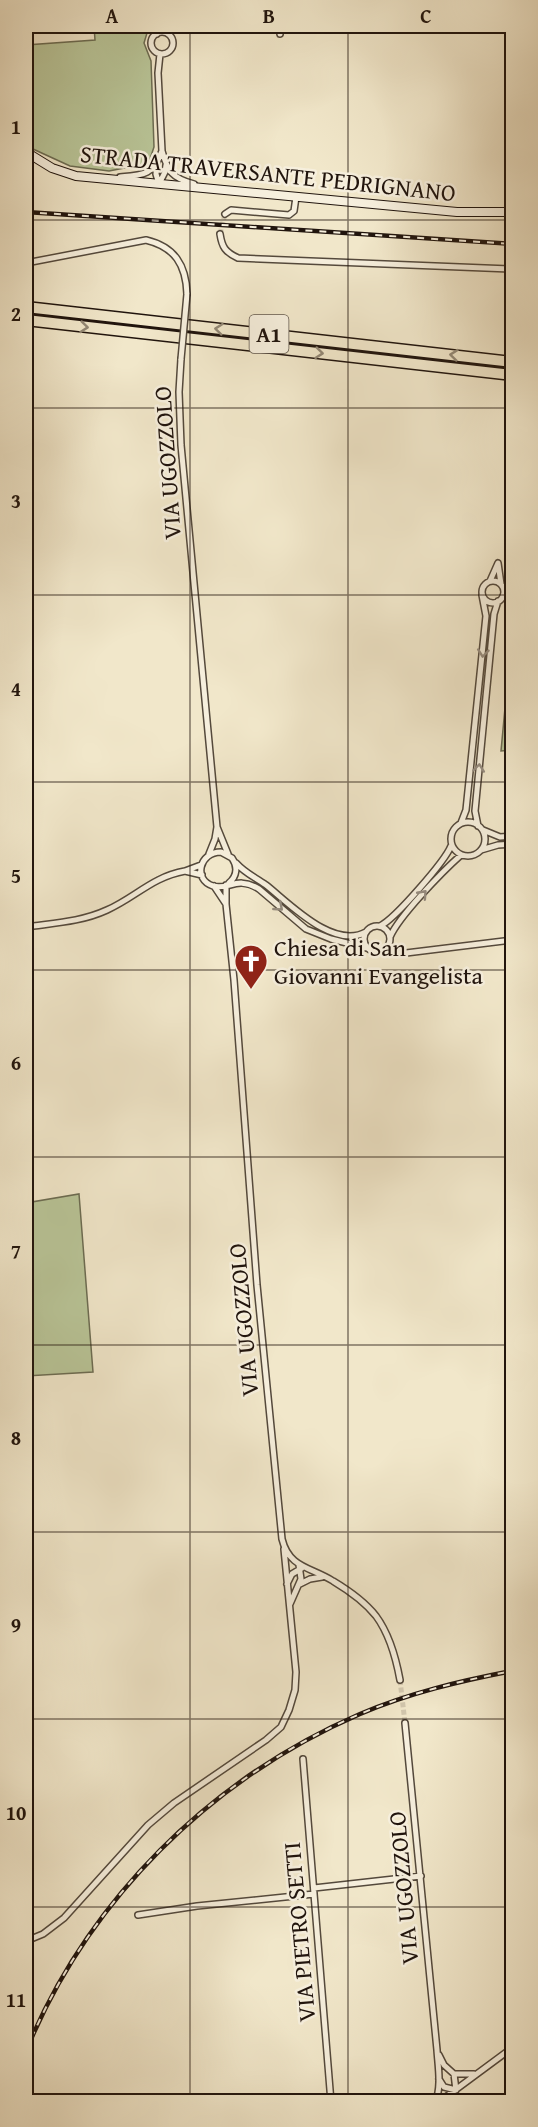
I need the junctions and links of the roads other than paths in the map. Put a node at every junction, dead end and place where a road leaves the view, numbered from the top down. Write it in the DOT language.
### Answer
graph roads {
  1 [pos="152,26"];
  2 [pos="279,26"];
  3 [pos="157,34"];
  4 [pos="280,34"];
  5 [pos="160,54"];
  6 [pos="162,151"];
  7 [pos="26,152"];
  8 [pos="157,164"];
  9 [pos="166,164"];
  10 [pos="102,179"];
  11 [pos="159,183"];
  12 [pos="213,189"];
  13 [pos="296,197"];
  14 [pos="513,212"];
  15 [pos="225,214"];
  16 [pos="220,234"];
  17 [pos="26,262"];
  18 [pos="513,268"];
  19 [pos="26,307"];
  20 [pos="26,320"];
  21 [pos="513,362"];
  22 [pos="513,375"];
  23 [pos="490,581"];
  24 [pos="501,585"];
  25 [pos="513,590"];
  26 [pos="482,595"];
  27 [pos="501,598"];
  28 [pos="461,823"];
  29 [pos="217,827"];
  30 [pos="480,828"];
  31 [pos="513,836"];
  32 [pos="513,844"];
  33 [pos="452,846"];
  34 [pos="481,850"];
  35 [pos="208,855"];
  36 [pos="229,855"];
  37 [pos="461,855"];
  38 [pos="235,862"];
  39 [pos="201,865"];
  40 [pos="185,872"];
  41 [pos="202,875"];
  42 [pos="228,884"];
  43 [pos="214,886"];
  44 [pos="226,904"];
  45 [pos="380,926"];
  46 [pos="26,927"];
  47 [pos="366,932"];
  48 [pos="390,938"];
  49 [pos="513,940"];
  50 [pos="366,948"];
  51 [pos="382,952"];
  52 [pos="406,953"];
  53 [pos="283,1541"];
  54 [pos="301,1567"];
  55 [pos="327,1578"];
  56 [pos="297,1586"];
  57 [pos="286,1588"];
  58 [pos="290,1608"];
  59 [pos="400,1680"];
  60 [pos="405,1723"];
  61 [pos="303,1759"];
  62 [pos="421,1876"];
  63 [pos="314,1891"];
  64 [pos="138,1915"];
  65 [pos="26,1941"];
  66 [pos="513,2048"];
  67 [pos="437,2050"];
  68 [pos="478,2073"];
  69 [pos="454,2074"];
  70 [pos="439,2079"];
  71 [pos="456,2090"];
  72 [pos="332,2102"];
  73 [pos="437,2102"];
  1 -- 3 [label="street"];
  2 -- 4 [label="street"];
  3 -- 5 [label="street"];
  3 -- 5 [label="street"];
  5 -- 6 [label="street"];
  6 -- 8 [label="street"];
  6 -- 9 [label="street"];
  7 -- 10 [label="street, STRADA TRAVERSANTE PEDRIGNANO"];
  8 -- 10 [label="street"];
  8 -- 11 [label="street"];
  9 -- 11 [label="street"];
  9 -- 12 [label="street"];
  10 -- 11 [label="street, STRADA TRAVERSANTE PEDRIGNANO"];
  11 -- 12 [label="street, STRADA TRAVERSANTE PEDRIGNANO"];
  12 -- 13 [label="street, STRADA TRAVERSANTE PEDRIGNANO"];
  13 -- 14 [label="street, STRADA TRAVERSANTE PEDRIGNANO"];
  13 -- 15 [label="street"];
  16 -- 18 [label="street"];
  17 -- 29 [label="street, VIA UGOZZOLO, bridge"];
  21 -- 19 [label="highway, A1, one-way"];
  20 -- 22 [label="highway, A1, one-way"];
  23 -- 24 [label="street"];
  23 -- 24 [label="street"];
  23 -- 26 [label="street"];
  24 -- 25 [label="street"];
  24 -- 27 [label="street"];
  25 -- 27 [label="street"];
  26 -- 27 [label="street"];
  26 -- 28 [label="street, one-way"];
  30 -- 27 [label="street, one-way"];
  28 -- 30 [label="street"];
  28 -- 33 [label="street"];
  29 -- 35 [label="street, VIA UGOZZOLO"];
  29 -- 36 [label="street, VIA UGOZZOLO"];
  30 -- 31 [label="street"];
  30 -- 34 [label="street"];
  32 -- 34 [label="street"];
  33 -- 37 [label="street"];
  33 -- 45 [label="street"];
  34 -- 37 [label="street"];
  35 -- 36 [label="street"];
  35 -- 39 [label="street, VIA UGOZZOLO"];
  36 -- 38 [label="street, VIA UGOZZOLO"];
  48 -- 37 [label="street, one-way"];
  38 -- 42 [label="street, VIA UGOZZOLO"];
  38 -- 47 [label="street"];
  39 -- 40 [label="street"];
  39 -- 41 [label="street"];
  40 -- 41 [label="street"];
  40 -- 46 [label="street"];
  41 -- 43 [label="street, VIA UGOZZOLO"];
  42 -- 43 [label="street"];
  42 -- 44 [label="street, VIA UGOZZOLO"];
  42 -- 50 [label="street, one-way"];
  43 -- 44 [label="street, VIA UGOZZOLO"];
  44 -- 53 [label="street, VIA UGOZZOLO"];
  45 -- 47 [label="street"];
  45 -- 48 [label="street"];
  47 -- 50 [label="street"];
  48 -- 51 [label="street"];
  48 -- 52 [label="street"];
  49 -- 52 [label="street"];
  50 -- 51 [label="street"];
  51 -- 52 [label="street"];
  53 -- 54 [label="street, VIA UGOZZOLO"];
  53 -- 57 [label="street"];
  54 -- 55 [label="street"];
  54 -- 56 [label="street"];
  54 -- 57 [label="street"];
  55 -- 56 [label="street"];
  55 -- 59 [label="street"];
  56 -- 58 [label="street"];
  57 -- 58 [label="street"];
  58 -- 65 [label="street"];
  60 -- 62 [label="street, VIA UGOZZOLO"];
  61 -- 63 [label="street, VIA PIETRO SETTI"];
  62 -- 63 [label="street"];
  62 -- 67 [label="street, VIA UGOZZOLO"];
  63 -- 64 [label="street"];
  63 -- 72 [label="street, VIA PIETRO SETTI"];
  66 -- 68 [label="street"];
  67 -- 69 [label="street"];
  67 -- 70 [label="street, VIA UGOZZOLO"];
  68 -- 69 [label="street"];
  68 -- 71 [label="street"];
  69 -- 71 [label="street"];
  70 -- 71 [label="street"];
  70 -- 73 [label="street, VIA UGOZZOLO"];
  71 -- 73 [label="street"];
}
